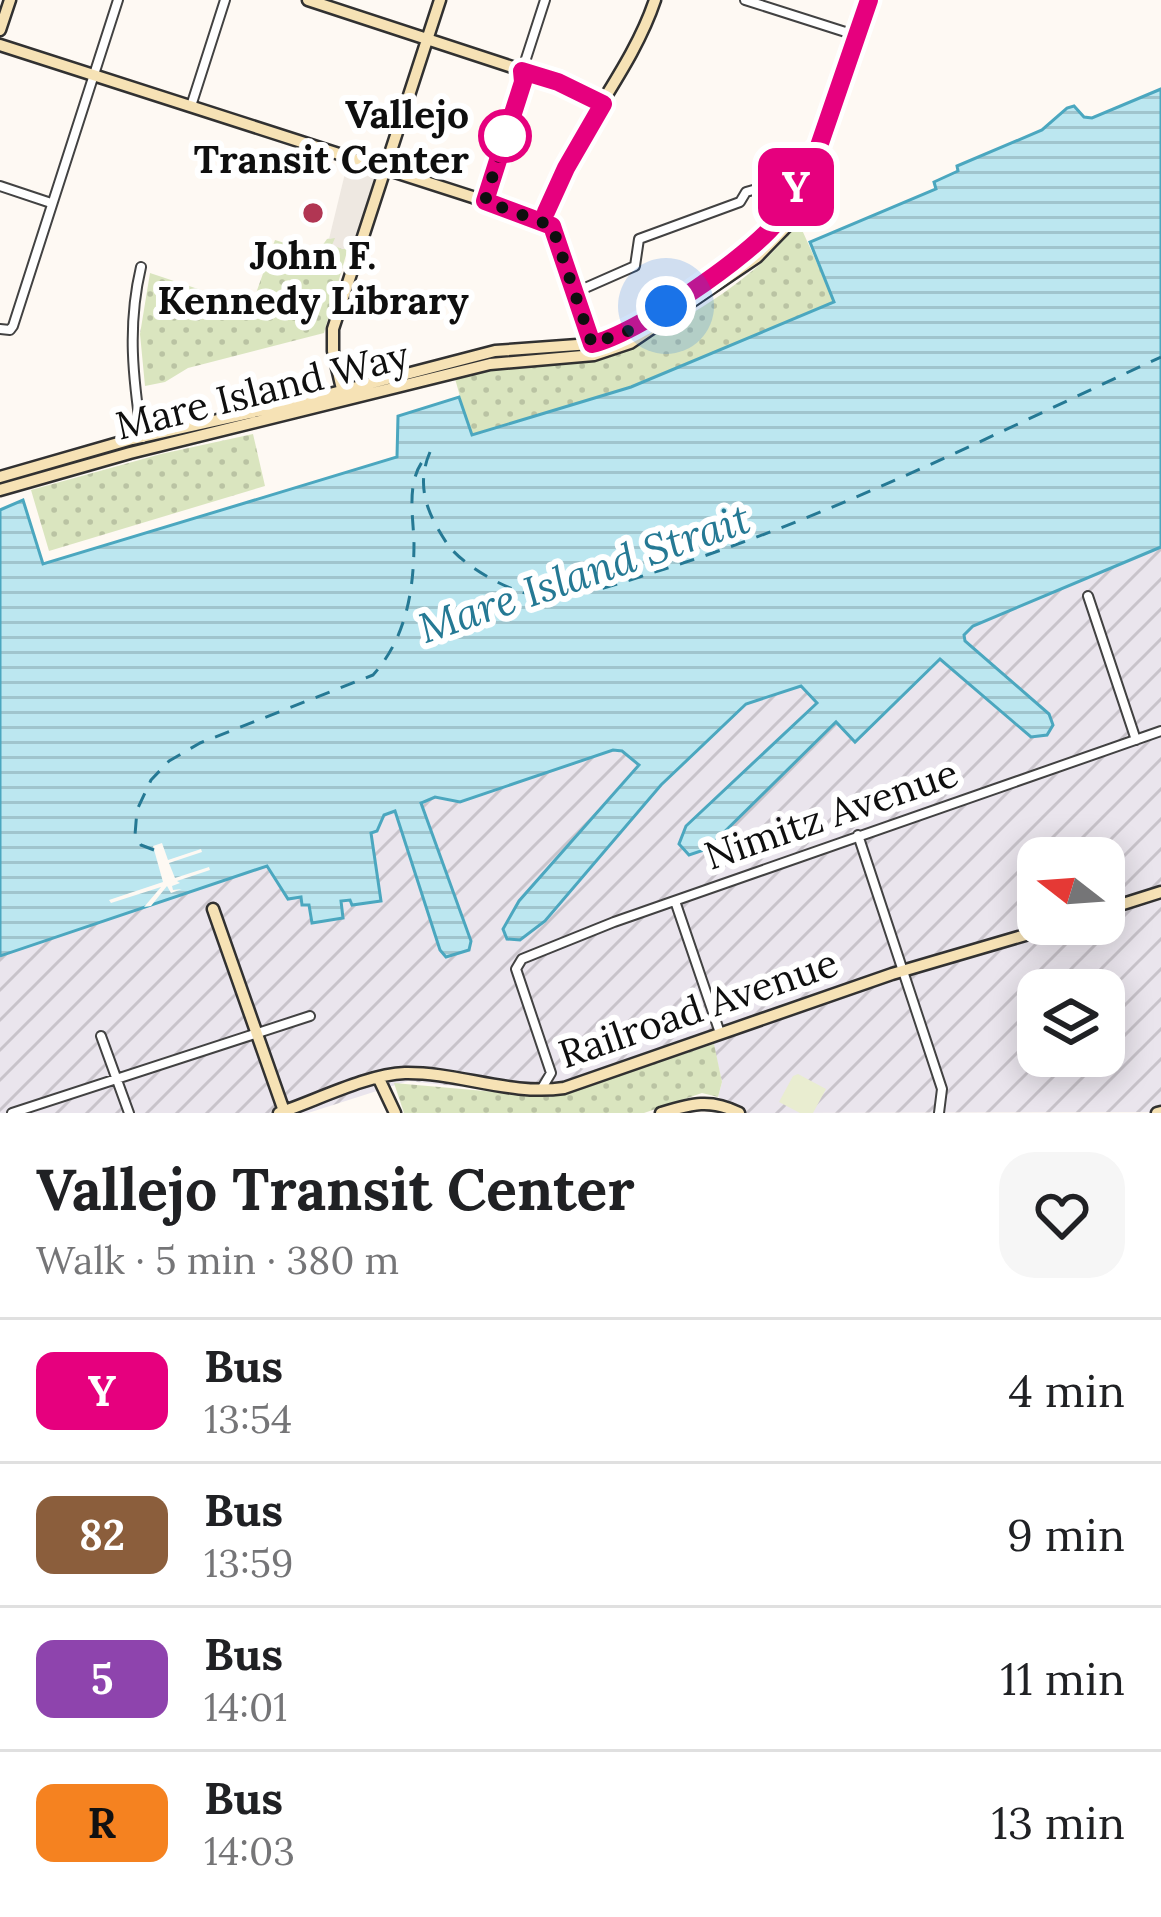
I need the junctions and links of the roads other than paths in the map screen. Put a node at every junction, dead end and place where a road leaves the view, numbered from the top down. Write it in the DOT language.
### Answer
graph roads {
  1 [pos="10,0"];
  2 [pos="118,0"];
  3 [pos="225,0"];
  4 [pos="308,0"];
  5 [pos="440,0"];
  6 [pos="545,0"];
  7 [pos="655,0"];
  8 [pos="745,0"];
  9 [pos="869,0"];
  10 [pos="761,2"];
  11 [pos="331,4"];
  12 [pos="0,30"];
  13 [pos="858,36"];
  14 [pos="427,39"];
  15 [pos="0,45"];
  16 [pos="522,71"];
  17 [pos="94,74"];
  18 [pos="603,104"];
  19 [pos="190,106"];
  20 [pos="385,168"];
  21 [pos="766,168"];
  22 [pos="0,186"];
  23 [pos="51,203"];
  24 [pos="544,220"];
  25 [pos="141,267"];
  26 [pos="576,292"];
  27 [pos="0,329"];
  28 [pos="593,349"];
  29 [pos="344,396"];
  30 [pos="144,443"];
  31 [pos="0,477"];
  32 [pos="0,490"];
  33 [pos="1088,596"];
  34 [pos="1161,731"];
  35 [pos="1136,740"];
  36 [pos="858,835"];
  37 [pos="1161,892"];
  38 [pos="675,901"];
  39 [pos="1125,903"];
  40 [pos="213,909"];
  41 [pos="1017,938"];
  42 [pos="902,972"];
  43 [pos="310,1016"];
  44 [pos="256,1031"];
  45 [pos="721,1035"];
  46 [pos="101,1036"];
  47 [pos="116,1077"];
  48 [pos="380,1079"];
  49 [pos="542,1089"];
  50 [pos="720,1108"];
  51 [pos="282,1112"];
  52 [pos="12,1113"];
  53 [pos="129,1113"];
  54 [pos="395,1113"];
  55 [pos="661,1113"];
  56 [pos="739,1113"];
  57 [pos="939,1113"];
  1 -- 12 [label="street"];
  2 -- 17 [label="street"];
  3 -- 19 [label="street"];
  4 -- 11 [label="street"];
  5 -- 14 [label="street"];
  6 -- 16 [label="street"];
  7 -- 18 [label="street"];
  8 -- 10 [label="street"];
  9 -- 13 [label="street"];
  10 -- 13 [label="street"];
  11 -- 14 [label="street"];
  13 -- 28 [label="street, Mare Island Way"];
  14 -- 16 [label="street"];
  14 -- 20 [label="street"];
  15 -- 17 [label="street"];
  16 -- 18 [label="street"];
  17 -- 19 [label="street"];
  17 -- 23 [label="street"];
  18 -- 24 [label="street"];
  19 -- 20 [label="street"];
  20 -- 24 [label="street"];
  20 -- 29 [label="street"];
  21 -- 26 [label="street"];
  22 -- 23 [label="street"];
  23 -- 27 [label="street"];
  24 -- 26 [label="street"];
  25 -- 30 [label="street"];
  26 -- 28 [label="street"];
  28 -- 29 [label="street, Mare Island Way"];
  29 -- 30 [label="street, Mare Island Way"];
  30 -- 31 [label="street, Mare Island Way"];
  30 -- 32 [label="street, Mare Island Way"];
  33 -- 35 [label="street"];
  34 -- 35 [label="street, Nimitz Avenue"];
  35 -- 36 [label="street, Nimitz Avenue"];
  36 -- 38 [label="street, Nimitz Avenue"];
  36 -- 42 [label="street"];
  37 -- 39 [label="street"];
  38 -- 45 [label="street"];
  38 -- 49 [label="street, Nimitz Avenue"];
  40 -- 44 [label="street"];
  41 -- 42 [label="street, Railroad Avenue"];
  42 -- 45 [label="street, Railroad Avenue"];
  42 -- 57 [label="street"];
  43 -- 44 [label="street"];
  44 -- 47 [label="street"];
  44 -- 51 [label="street"];
  45 -- 49 [label="street, Railroad Avenue"];
  46 -- 47 [label="street"];
  47 -- 52 [label="street"];
  47 -- 53 [label="street"];
  48 -- 49 [label="street, Railroad Avenue"];
  48 -- 51 [label="street, Railroad Avenue"];
  48 -- 54 [label="street"];
  50 -- 55 [label="street"];
  50 -- 56 [label="street"];
}
